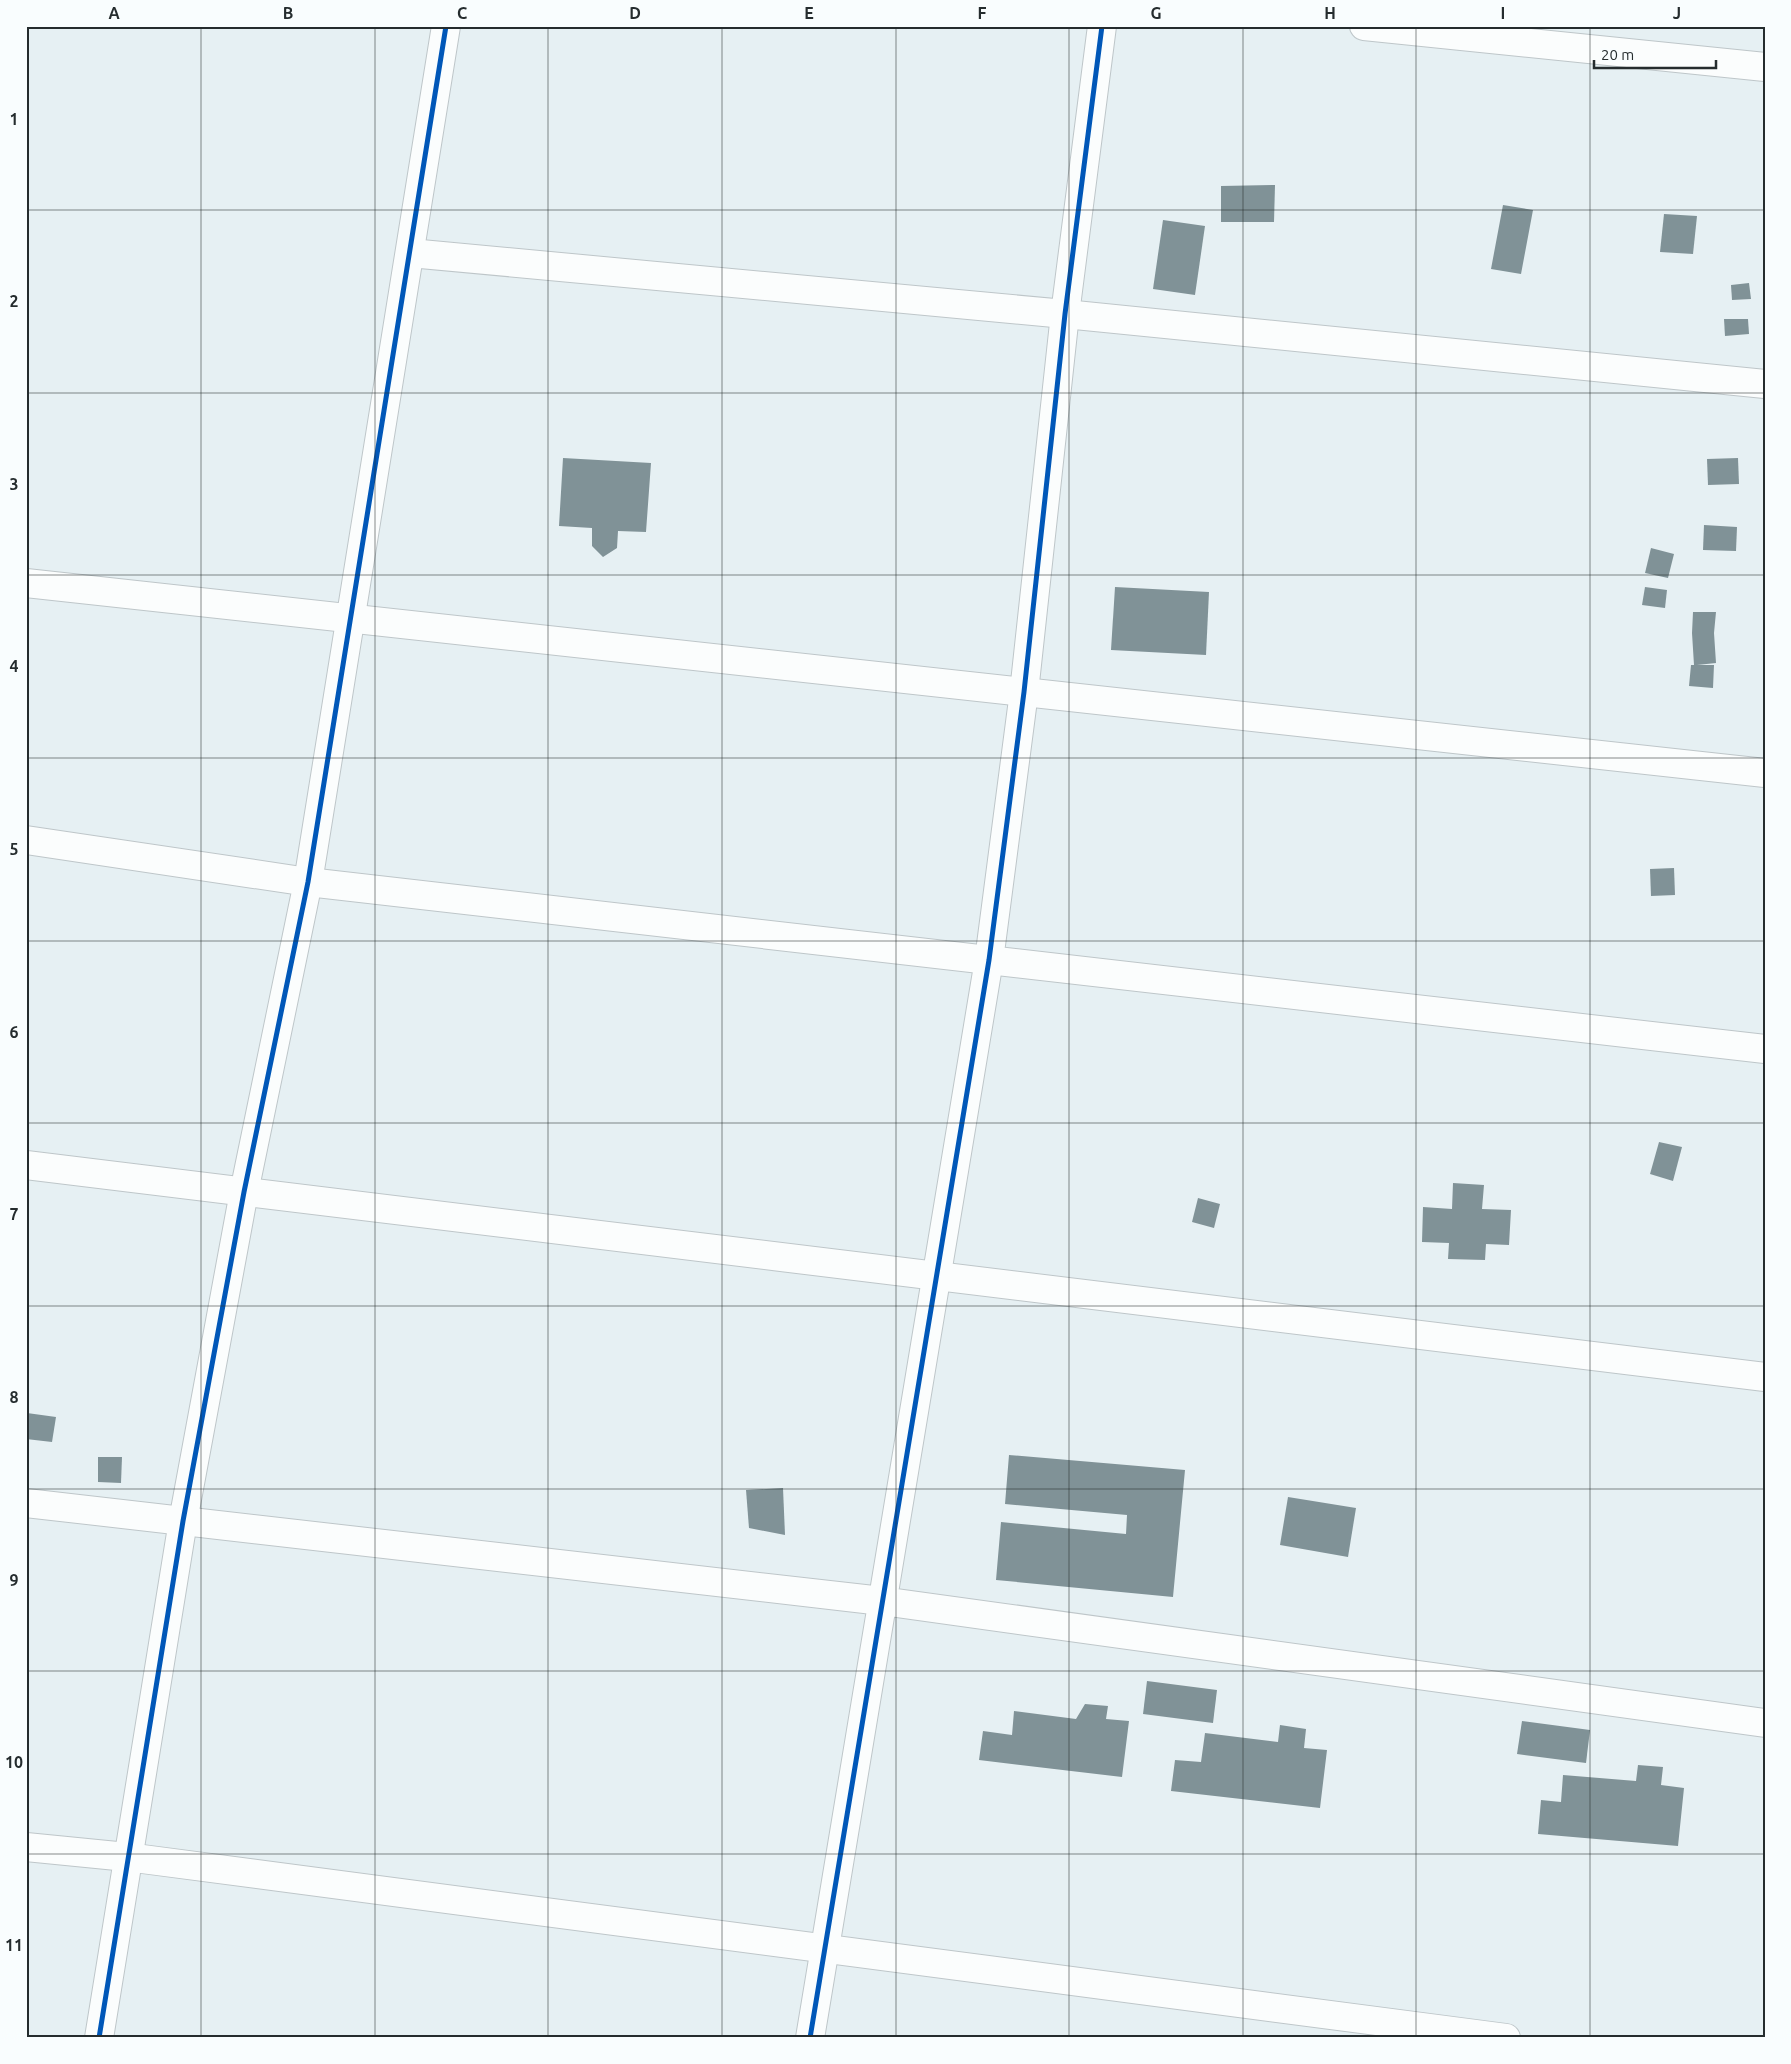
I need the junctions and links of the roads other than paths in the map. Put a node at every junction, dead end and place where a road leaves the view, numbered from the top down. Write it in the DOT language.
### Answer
graph roads {
  1 [pos="446,26"];
  2 [pos="1102,26"];
  3 [pos="1364,26"];
  4 [pos="1765,67"];
  5 [pos="410,253"];
  6 [pos="1065,314"];
  7 [pos="1765,384"];
  8 [pos="26,583"];
  9 [pos="351,618"];
  10 [pos="1024,692"];
  11 [pos="1765,773"];
  12 [pos="26,840"];
  13 [pos="308,882"];
  14 [pos="989,960"];
  15 [pos="1765,1049"];
  16 [pos="26,1165"];
  17 [pos="244,1192"];
  18 [pos="937,1278"];
  19 [pos="1765,1377"];
  20 [pos="26,1503"];
  21 [pos="183,1521"];
  22 [pos="882,1601"];
  23 [pos="1765,1723"];
  24 [pos="26,1847"];
  25 [pos="127,1857"];
  26 [pos="826,1948"];
  27 [pos="99,2038"];
  28 [pos="810,2038"];
  29 [pos="1506,2038"];
  1 -- 5 [label="street"];
  2 -- 6 [label="street"];
  3 -- 4 [label="street"];
  5 -- 6 [label="street"];
  5 -- 9 [label="street"];
  6 -- 7 [label="street"];
  6 -- 10 [label="street"];
  8 -- 9 [label="street"];
  9 -- 10 [label="street"];
  9 -- 13 [label="street"];
  10 -- 11 [label="street"];
  10 -- 14 [label="street"];
  12 -- 13 [label="street"];
  13 -- 14 [label="street"];
  13 -- 17 [label="street"];
  14 -- 15 [label="street"];
  14 -- 18 [label="street"];
  16 -- 17 [label="street"];
  17 -- 18 [label="street"];
  17 -- 21 [label="street"];
  18 -- 19 [label="street"];
  18 -- 22 [label="street"];
  20 -- 21 [label="street"];
  21 -- 22 [label="street"];
  21 -- 25 [label="street"];
  22 -- 23 [label="street"];
  22 -- 26 [label="street"];
  24 -- 25 [label="street"];
  25 -- 26 [label="street"];
  25 -- 27 [label="street"];
  26 -- 28 [label="street"];
  26 -- 29 [label="street"];
}
